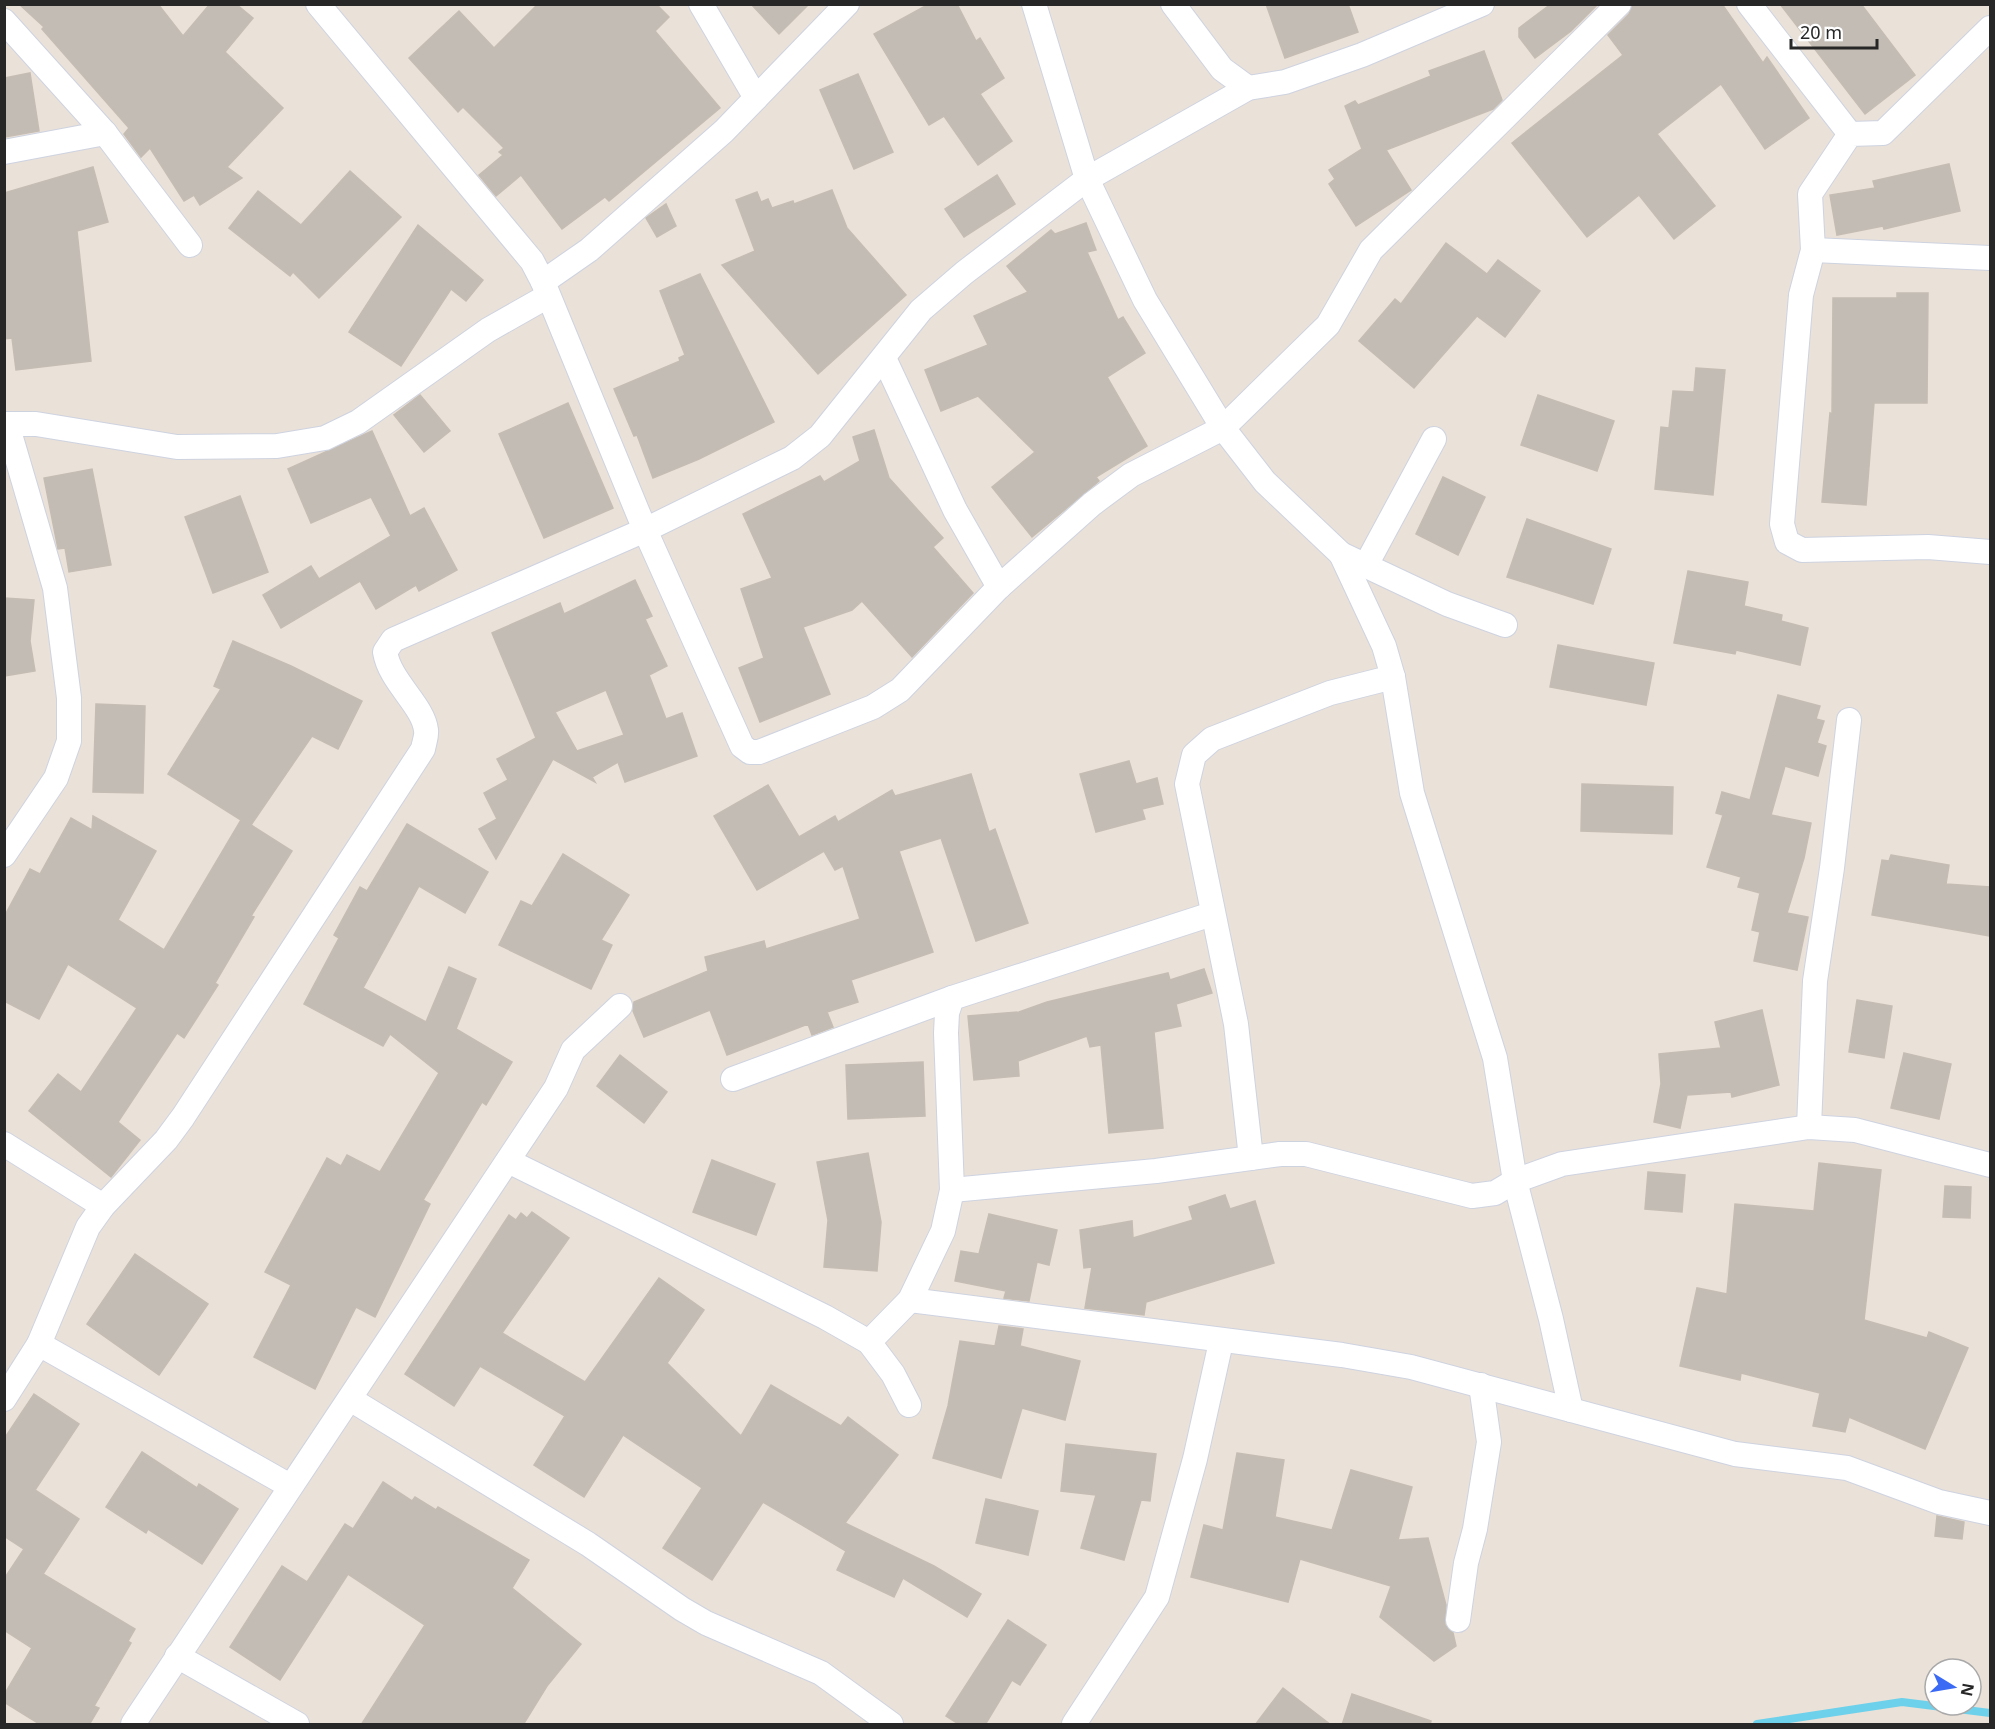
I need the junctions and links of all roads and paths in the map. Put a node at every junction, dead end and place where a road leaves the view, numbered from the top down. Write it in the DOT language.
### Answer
graph roads {
  1 [pos="318,4"];
  2 [pos="701,4"];
  3 [pos="847,4"];
  4 [pos="1034,4"];
  5 [pos="1173,4"];
  6 [pos="1482,4"];
  7 [pos="1619,4"];
  8 [pos="1749,4"];
  9 [pos="4,21"];
  10 [pos="1990,28"];
  11 [pos="1248,87"];
  12 [pos="756,98"];
  13 [pos="105,133"];
  14 [pos="1850,134"];
  15 [pos="4,152"];
  16 [pos="1087,179"];
  17 [pos="190,245"];
  18 [pos="1812,250"];
  19 [pos="1990,258"];
  20 [pos="546,289"];
  21 [pos="884,358"];
  22 [pos="6,424"];
  23 [pos="1223,428"];
  24 [pos="1434,439"];
  25 [pos="645,530"];
  26 [pos="1990,552"];
  27 [pos="1341,554"];
  28 [pos="1366,565"];
  29 [pos="999,587"];
  30 [pos="1504,625"];
  31 [pos="1393,677"];
  32 [pos="1849,720"];
  33 [pos="4,855"];
  34 [pos="1212,914"];
  35 [pos="952,998"];
  36 [pos="620,1006"];
  37 [pos="733,1079"];
  38 [pos="1809,1127"];
  39 [pos="4,1144"];
  40 [pos="1251,1158"];
  41 [pos="508,1161"];
  42 [pos="1990,1165"];
  43 [pos="1515,1181"];
  44 [pos="952,1190"];
  45 [pos="103,1206"];
  46 [pos="910,1300"];
  47 [pos="869,1342"];
  48 [pos="1221,1342"];
  49 [pos="39,1344"];
  50 [pos="1481,1385"];
  51 [pos="4,1399"];
  52 [pos="350,1399"];
  53 [pos="909,1405"];
  54 [pos="1571,1410"];
  55 [pos="290,1486"];
  56 [pos="1990,1513"];
  57 [pos="1458,1620"];
  58 [pos="177,1656"];
  59 [pos="133,1725"];
  60 [pos="297,1725"];
  61 [pos="891,1725"];
  62 [pos="1074,1725"];
  1 -- 20 [label="street"];
  2 -- 12 [label="street"];
  3 -- 12 [label="street"];
  4 -- 16 [label="street"];
  5 -- 11 [label="street"];
  6 -- 11 [label="street"];
  7 -- 23 [label="street"];
  8 -- 14 [label="street"];
  9 -- 13 [label="street"];
  10 -- 14 [label="street"];
  11 -- 16 [label="street"];
  12 -- 20 [label="street"];
  13 -- 15 [label="street"];
  13 -- 17 [label="street"];
  14 -- 18 [label="street"];
  16 -- 21 [label="street"];
  16 -- 23 [label="street"];
  18 -- 19 [label="street"];
  18 -- 26 [label="street"];
  20 -- 22 [label="street"];
  20 -- 25 [label="street"];
  21 -- 25 [label="street"];
  21 -- 29 [label="street"];
  22 -- 33 [label="street"];
  23 -- 27 [label="street"];
  23 -- 29 [label="street"];
  24 -- 28 [label="street"];
  25 -- 29 [label="street"];
  25 -- 45 [label="street"];
  27 -- 28 [label="street"];
  27 -- 31 [label="street"];
  28 -- 30 [label="street"];
  31 -- 34 [label="street"];
  31 -- 43 [label="street"];
  32 -- 38 [label="street"];
  34 -- 35 [label="street"];
  34 -- 40 [label="street"];
  35 -- 37 [label="street"];
  35 -- 44 [label="street"];
  36 -- 41 [label="street"];
  38 -- 42 [label="street"];
  38 -- 43 [label="street"];
  39 -- 45 [label="street"];
  40 -- 43 [label="street"];
  40 -- 44 [label="street"];
  41 -- 47 [label="street"];
  41 -- 52 [label="street"];
  43 -- 54 [label="street"];
  44 -- 46 [label="street"];
  45 -- 49 [label="street"];
  46 -- 47 [label="street"];
  46 -- 48 [label="street"];
  47 -- 53 [label="street"];
  48 -- 50 [label="street"];
  48 -- 62 [label="street"];
  49 -- 51 [label="street"];
  49 -- 55 [label="street"];
  50 -- 54 [label="street"];
  50 -- 57 [label="street"];
  52 -- 55 [label="street"];
  52 -- 61 [label="street"];
  54 -- 56 [label="street"];
  55 -- 58 [label="street"];
  58 -- 59 [label="street"];
  58 -- 60 [label="street"];
}
